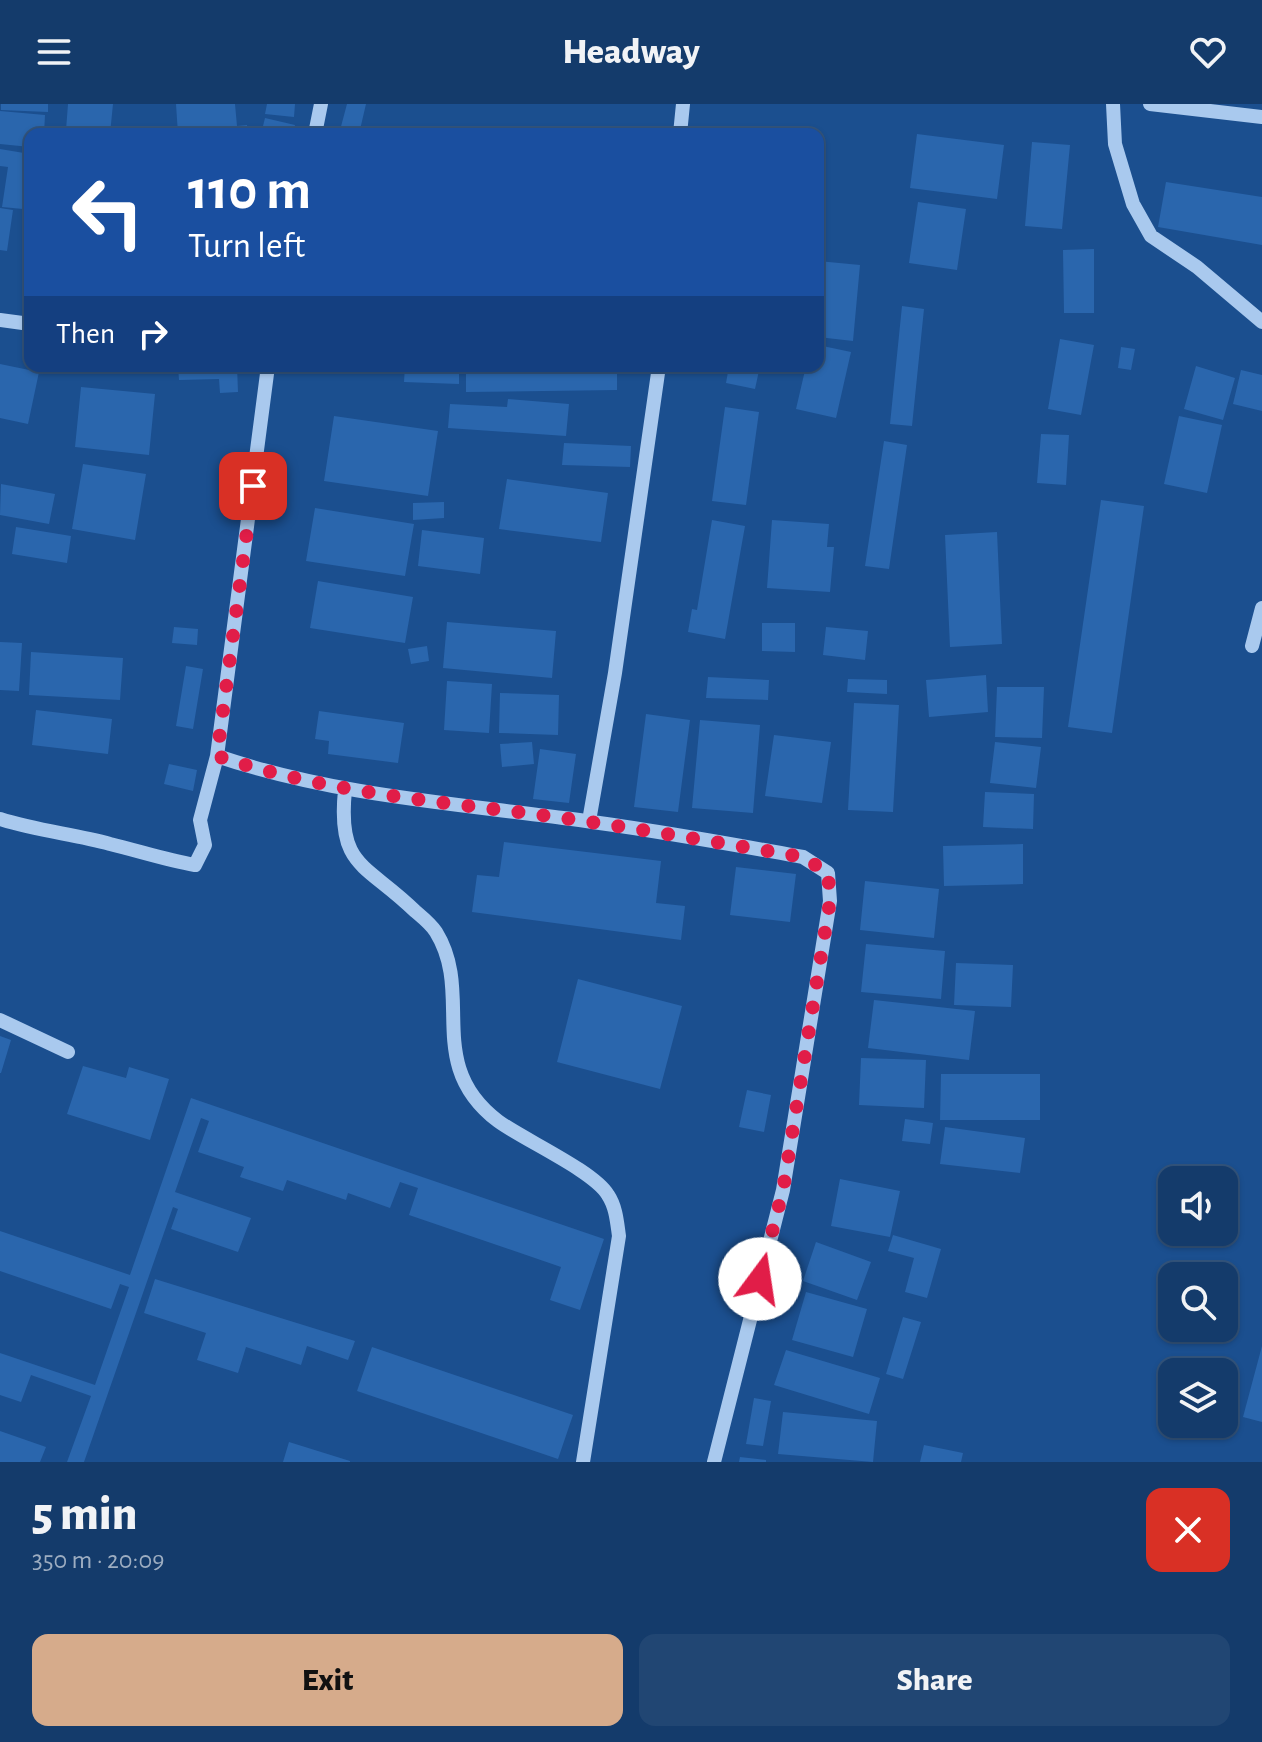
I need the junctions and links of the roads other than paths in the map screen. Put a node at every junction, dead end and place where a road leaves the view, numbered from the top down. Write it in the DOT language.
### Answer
graph roads {
  1 [pos="321,104"];
  2 [pos="683,104"];
  3 [pos="1113,104"];
  4 [pos="1150,104"];
  5 [pos="1262,117"];
  6 [pos="316,128"];
  7 [pos="681,128"];
  8 [pos="0,320"];
  9 [pos="1262,322"];
  10 [pos="24,323"];
  11 [pos="267,372"];
  12 [pos="658,372"];
  13 [pos="1262,608"];
  14 [pos="1252,646"];
  15 [pos="217,756"];
  16 [pos="345,790"];
  17 [pos="0,819"];
  18 [pos="589,821"];
  19 [pos="0,1020"];
  20 [pos="68,1052"];
  21 [pos="583,1462"];
  22 [pos="714,1462"];
  1 -- 6 [label="street"];
  2 -- 7 [label="street"];
  3 -- 9 [label="street"];
  4 -- 5 [label="street"];
  8 -- 10 [label="street"];
  11 -- 15 [label="street"];
  12 -- 18 [label="street"];
  13 -- 14 [label="street"];
  15 -- 16 [label="street"];
  15 -- 17 [label="street"];
  16 -- 18 [label="street"];
  16 -- 21 [label="street"];
  18 -- 22 [label="street"];
  19 -- 20 [label="street"];
}
